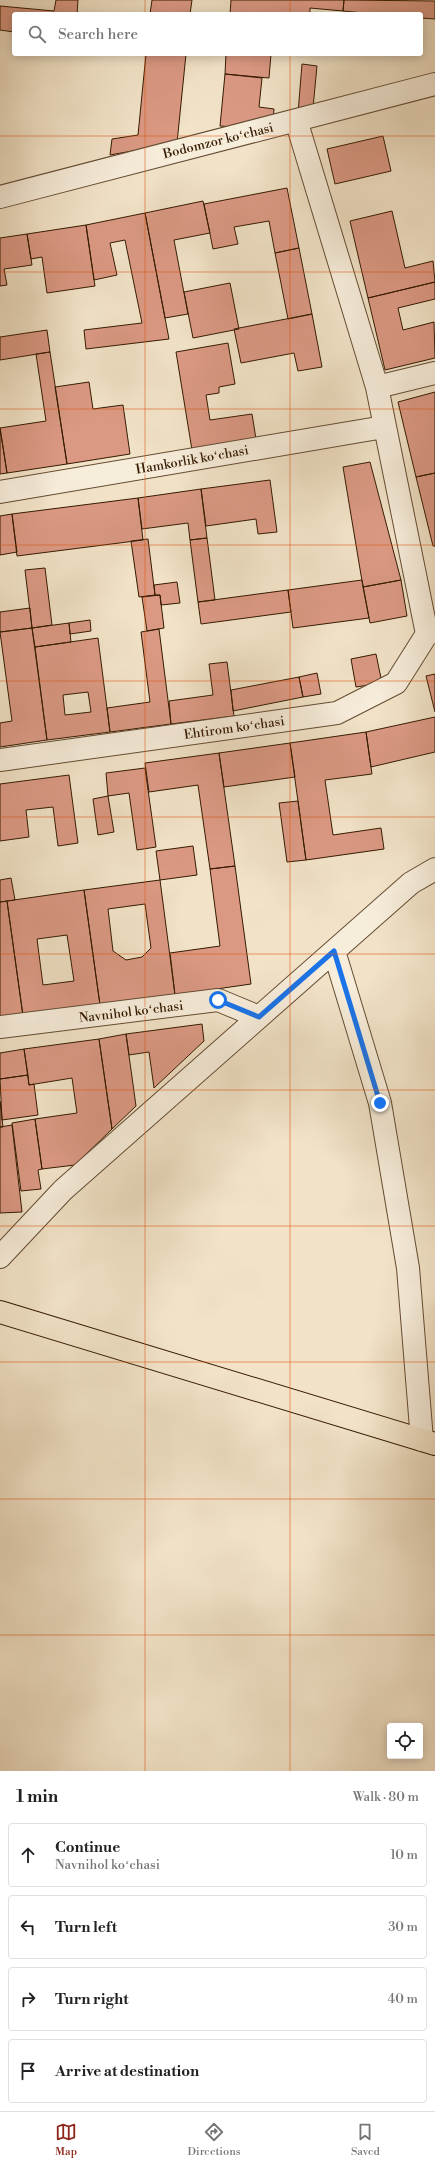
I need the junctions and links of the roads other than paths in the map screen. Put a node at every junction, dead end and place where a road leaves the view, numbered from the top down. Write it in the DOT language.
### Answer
graph roads {
  1 [pos="435,84"];
  2 [pos="296,120"];
  3 [pos="0,196"];
  4 [pos="435,373"];
  5 [pos="377,387"];
  6 [pos="384,427"];
  7 [pos="0,492"];
  8 [pos="431,633"];
  9 [pos="0,760"];
  10 [pos="435,869"];
  11 [pos="334,951"];
  12 [pos="259,1017"];
  13 [pos="0,1027"];
  14 [pos="0,1257"];
  15 [pos="0,1312"];
  16 [pos="428,1442"];
  1 -- 2 [label="street, Bodomzor koʻchasi"];
  2 -- 3 [label="street, Bodomzor koʻchasi"];
  2 -- 5 [label="street"];
  4 -- 5 [label="street"];
  5 -- 6 [label="street"];
  6 -- 7 [label="street, Hamkorlik koʻchasi"];
  6 -- 8 [label="street"];
  8 -- 9 [label="street, Ehtirom koʻchasi"];
  10 -- 11 [label="street"];
  11 -- 12 [label="street"];
  11 -- 16 [label="street"];
  12 -- 13 [label="street, Navnihol koʻchasi"];
  12 -- 14 [label="street"];
  15 -- 16 [label="main road"];
}
